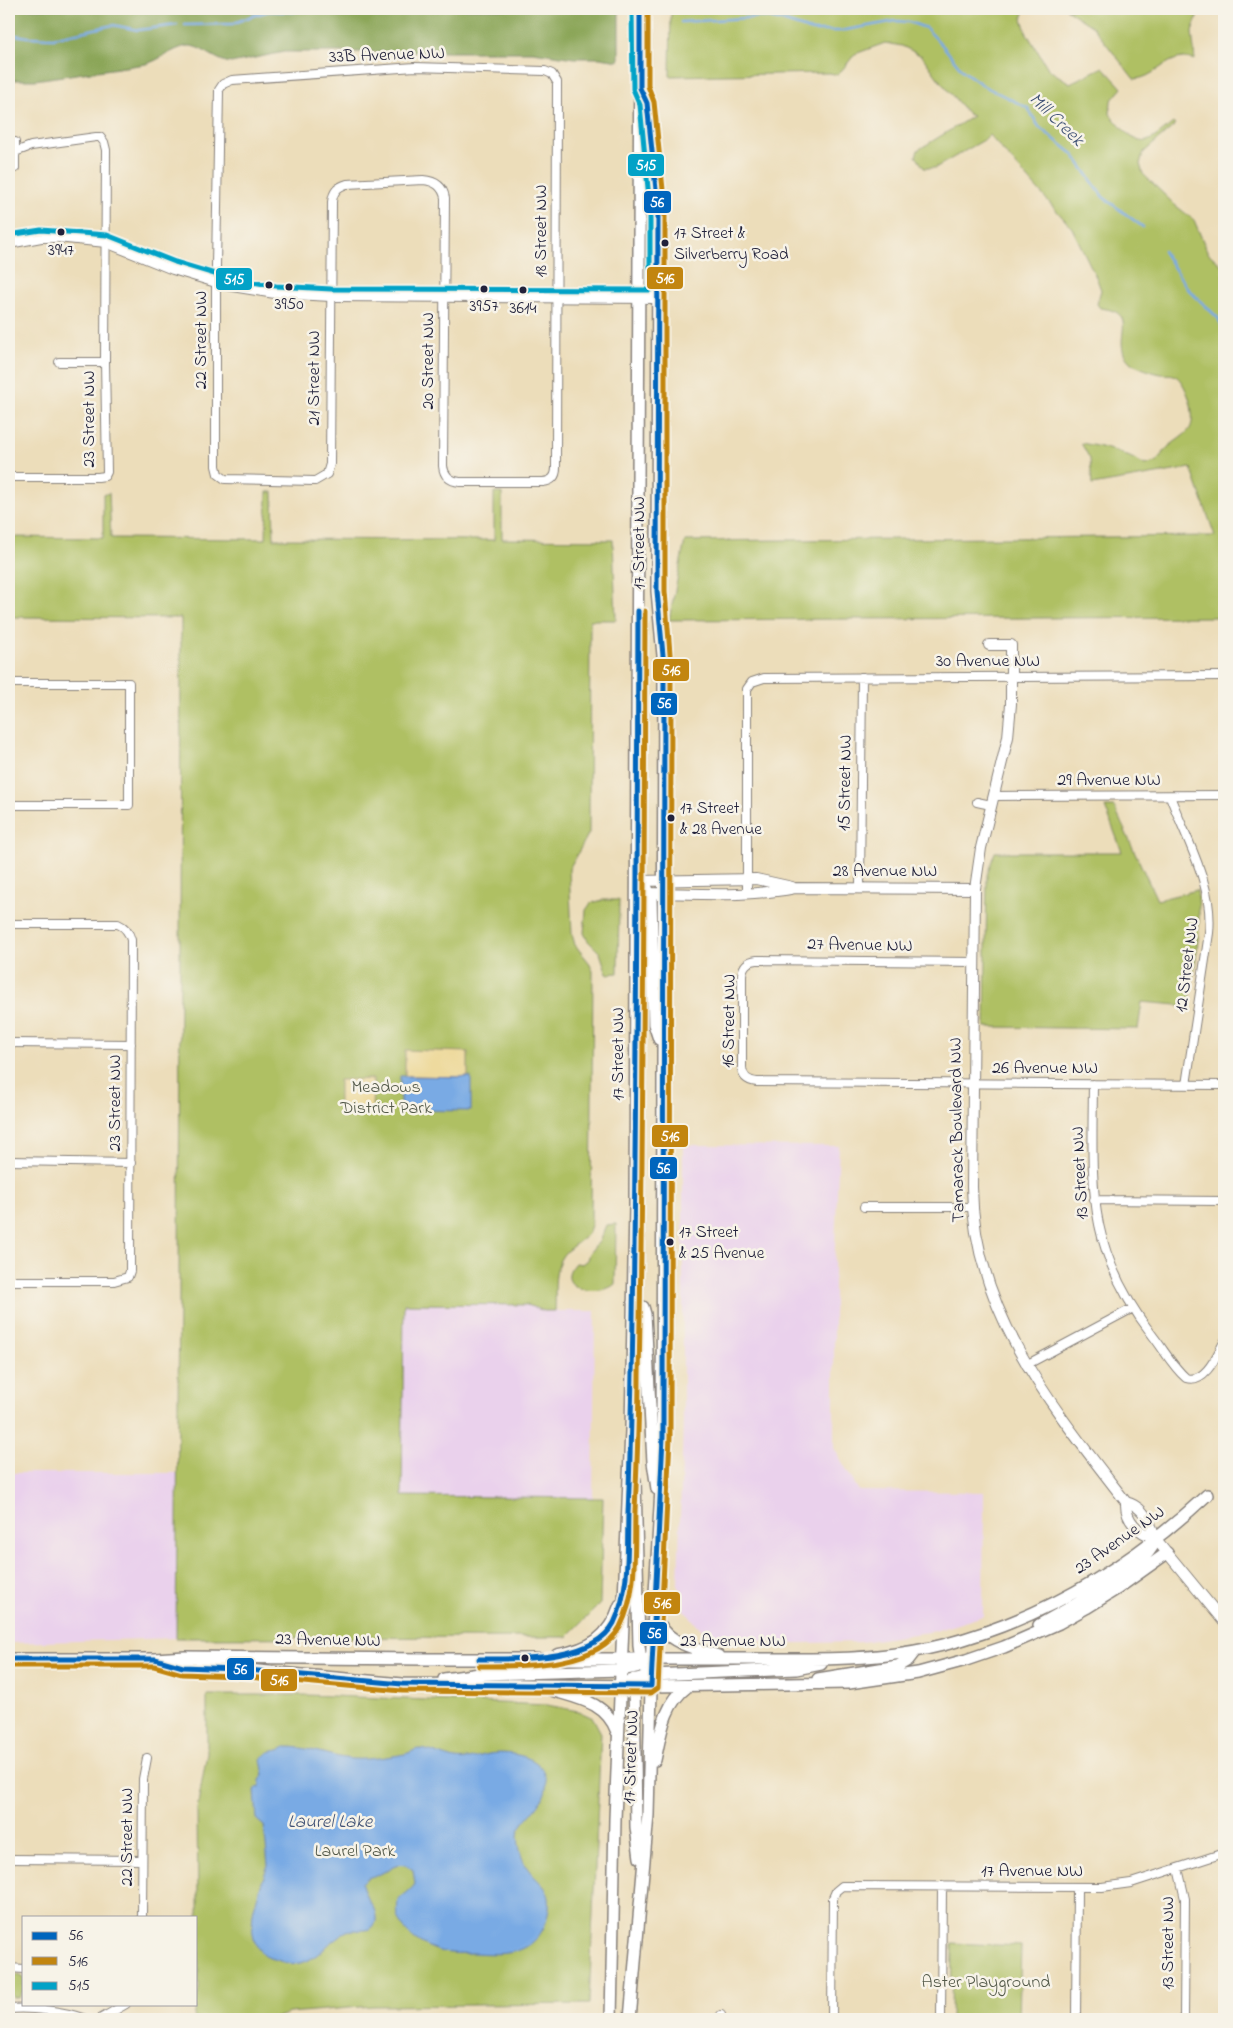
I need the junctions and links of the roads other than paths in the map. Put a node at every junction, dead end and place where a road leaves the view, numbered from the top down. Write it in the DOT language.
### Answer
graph roads {
  1 [pos="640,9"];
  2 [pos="552,74"];
  3 [pos="222,84"];
  4 [pos="640,88"];
  5 [pos="15,142"];
  6 [pos="15,152"];
  7 [pos="15,168"];
  8 [pos="336,190"];
  9 [pos="106,242"];
  10 [pos="9,243"];
  11 [pos="216,282"];
  12 [pos="331,296"];
  13 [pos="444,296"];
  14 [pos="557,297"];
  15 [pos="639,297"];
  16 [pos="658,298"];
  17 [pos="59,362"];
  18 [pos="105,362"];
  19 [pos="325,476"];
  20 [pos="9,477"];
  21 [pos="553,478"];
  22 [pos="989,645"];
  23 [pos="1224,676"];
  24 [pos="1011,677"];
  25 [pos="862,678"];
  26 [pos="9,683"];
  27 [pos="1224,795"];
  28 [pos="1170,796"];
  29 [pos="992,801"];
  30 [pos="977,802"];
  31 [pos="9,805"];
  32 [pos="747,879"];
  33 [pos="637,880"];
  34 [pos="663,880"];
  35 [pos="795,888"];
  36 [pos="860,888"];
  37 [pos="975,889"];
  38 [pos="637,893"];
  39 [pos="650,893"];
  40 [pos="663,893"];
  41 [pos="747,893"];
  42 [pos="9,924"];
  43 [pos="974,962"];
  44 [pos="747,963"];
  45 [pos="9,1043"];
  46 [pos="131,1044"];
  47 [pos="662,1050"];
  48 [pos="746,1078"];
  49 [pos="973,1083"];
  50 [pos="1093,1084"];
  51 [pos="1186,1085"];
  52 [pos="1224,1085"];
  53 [pos="9,1161"];
  54 [pos="131,1163"];
  55 [pos="1094,1200"];
  56 [pos="1224,1201"];
  57 [pos="864,1207"];
  58 [pos="972,1207"];
  59 [pos="9,1281"];
  60 [pos="633,1302"];
  61 [pos="1132,1308"];
  62 [pos="1224,1342"];
  63 [pos="1026,1365"];
  64 [pos="631,1446"];
  65 [pos="1208,1495"];
  66 [pos="661,1505"];
  67 [pos="1155,1538"];
  68 [pos="1167,1552"];
  69 [pos="625,1591"];
  70 [pos="655,1605"];
  71 [pos="1224,1622"];
  72 [pos="914,1651"];
  73 [pos="992,1651"];
  74 [pos="9,1659"];
  75 [pos="155,1659"];
  76 [pos="536,1659"];
  77 [pos="729,1659"];
  78 [pos="839,1659"];
  79 [pos="638,1671"];
  80 [pos="402,1684"];
  81 [pos="536,1685"];
  82 [pos="620,1685"];
  83 [pos="792,1685"];
  84 [pos="688,1686"];
  85 [pos="618,1735"];
  86 [pos="147,1758"];
  87 [pos="650,1789"];
  88 [pos="1224,1853"];
  89 [pos="9,1859"];
  90 [pos="142,1860"];
  91 [pos="1178,1868"];
  92 [pos="643,1884"];
  93 [pos="942,1886"];
  94 [pos="1078,1887"];
  95 [pos="142,1916"];
  96 [pos="9,1968"];
  97 [pos="22,1970"];
  98 [pos="26,2006"];
  99 [pos="123,2006"];
  100 [pos="9,2009"];
  101 [pos="85,2019"];
  102 [pos="100,2019"];
  103 [pos="612,2019"];
  104 [pos="630,2019"];
  105 [pos="832,2019"];
  106 [pos="941,2019"];
  107 [pos="1076,2019"];
  108 [pos="1184,2019"];
  1 -- 4 [label="main road, 17 Street NW"];
  2 -- 3 [label="street, 33B Avenue NW"];
  2 -- 14 [label="street, 18 Street NW"];
  3 -- 11 [label="street, 22 Street NW"];
  4 -- 15 [label="main road, 17 Street NW"];
  4 -- 16 [label="main road, 17 Street NW"];
  5 -- 6 [label="street"];
  6 -- 7 [label="street"];
  6 -- 9 [label="street, 23 Street NW"];
  8 -- 12 [label="street, 21 Street NW"];
  8 -- 13 [label="street, 20 Street NW"];
  9 -- 10 [label="street"];
  9 -- 11 [label="street"];
  9 -- 18 [label="street, 23 Street NW"];
  11 -- 12 [label="street"];
  11 -- 19 [label="street, 22 Street NW"];
  12 -- 13 [label="street"];
  12 -- 19 [label="street, 21 Street NW"];
  13 -- 14 [label="street"];
  13 -- 21 [label="street, 20 Street NW"];
  14 -- 15 [label="street"];
  14 -- 21 [label="street, 18 Street NW"];
  15 -- 16 [label="street"];
  15 -- 33 [label="main road, 17 Street NW"];
  16 -- 34 [label="main road, 17 Street NW"];
  17 -- 18 [label="street, 23 Street NW"];
  18 -- 20 [label="street, 23 Street NW"];
  22 -- 24 [label="street, Tamarack Boulevard NW"];
  23 -- 24 [label="street, 30 Avenue NW"];
  24 -- 25 [label="street, 30 Avenue NW"];
  24 -- 29 [label="street, Tamarack Boulevard NW"];
  25 -- 32 [label="street, 30 Avenue NW"];
  25 -- 36 [label="street, 15 Street NW"];
  26 -- 31 [label="street"];
  27 -- 28 [label="street, 29 Avenue NW"];
  28 -- 29 [label="street, 29 Avenue NW"];
  28 -- 51 [label="street, 12 Street NW"];
  29 -- 30 [label="street"];
  29 -- 37 [label="street, Tamarack Boulevard NW"];
  32 -- 34 [label="street, 28 Avenue NW"];
  32 -- 35 [label="street, 28 Avenue NW"];
  32 -- 41 [label="street"];
  33 -- 34 [label="street, 28 Avenue NW"];
  33 -- 38 [label="main road, 17 Street NW"];
  33 -- 39 [label="main road"];
  34 -- 40 [label="main road, 17 Street NW"];
  35 -- 36 [label="street, 28 Avenue NW"];
  35 -- 41 [label="street, 28 Avenue NW"];
  36 -- 37 [label="street, 28 Avenue NW"];
  37 -- 43 [label="street, Tamarack Boulevard NW"];
  38 -- 39 [label="street, 28 Avenue NW"];
  38 -- 60 [label="main road, 17 Street NW"];
  39 -- 40 [label="street, 28 Avenue NW"];
  39 -- 47 [label="main road"];
  40 -- 41 [label="street, 28 Avenue NW"];
  40 -- 47 [label="main road, 17 Street NW"];
  42 -- 46 [label="street, 23 Street NW"];
  43 -- 44 [label="street, 27 Avenue NW"];
  43 -- 49 [label="street, Tamarack Boulevard NW"];
  44 -- 48 [label="street, 16 Street NW"];
  45 -- 46 [label="street"];
  46 -- 54 [label="street, 23 Street NW"];
  47 -- 66 [label="main road, 17 Street NW"];
  48 -- 49 [label="street, 26 Avenue NW"];
  49 -- 50 [label="street, 26 Avenue NW"];
  49 -- 58 [label="street, Tamarack Boulevard NW"];
  50 -- 51 [label="street, 26 Avenue NW"];
  50 -- 55 [label="street, 13 Street NW"];
  51 -- 52 [label="street, 26 Avenue NW"];
  53 -- 54 [label="street"];
  54 -- 59 [label="street, 23 Street NW"];
  55 -- 56 [label="street"];
  55 -- 61 [label="street, 13 Street NW"];
  57 -- 58 [label="street"];
  58 -- 63 [label="street, Tamarack Boulevard NW"];
  60 -- 64 [label="main road, 17 Street NW"];
  60 -- 66 [label="main road"];
  61 -- 62 [label="street, 13 Street NW"];
  61 -- 63 [label="street"];
  63 -- 67 [label="street, Tamarack Boulevard NW"];
  64 -- 69 [label="main road, 17 Street NW"];
  64 -- 79 [label="main road"];
  65 -- 67 [label="main road, 23 Avenue NW"];
  66 -- 70 [label="main road, 17 Street NW"];
  67 -- 68 [label="street, Tamarack Boulevard NW"];
  67 -- 72 [label="main road, 23 Avenue NW"];
  67 -- 73 [label="main road"];
  68 -- 71 [label="street, Tamarack Boulevard NW"];
  68 -- 73 [label="main road, 23 Avenue NW"];
  69 -- 76 [label="main road"];
  69 -- 79 [label="main road, 17 Street NW"];
  70 -- 77 [label="main road"];
  70 -- 79 [label="main road, 17 Street NW"];
  72 -- 78 [label="main road, 23 Avenue NW"];
  72 -- 83 [label="main road"];
  73 -- 83 [label="main road, 23 Avenue NW"];
  74 -- 75 [label="main road, 23 Avenue NW"];
  75 -- 76 [label="main road, 23 Avenue NW"];
  75 -- 80 [label="main road, 23 Avenue NW"];
  76 -- 79 [label="main road, 23 Avenue NW"];
  77 -- 78 [label="main road, 23 Avenue NW"];
  77 -- 79 [label="main road, 23 Avenue NW"];
  78 -- 79 [label="main road"];
  79 -- 80 [label="main road"];
  79 -- 82 [label="main road, 17 Street NW"];
  79 -- 84 [label="main road, 23 Avenue NW"];
  79 -- 87 [label="main road, 17 Street NW"];
  79 -- 92 [label="main road"];
  80 -- 81 [label="main road, 23 Avenue NW"];
  81 -- 82 [label="main road, 23 Avenue NW"];
  81 -- 85 [label="main road"];
  82 -- 85 [label="main road, 17 Street NW"];
  83 -- 84 [label="main road, 23 Avenue NW"];
  84 -- 87 [label="main road"];
  85 -- 103 [label="main road, 17 Street NW"];
  86 -- 90 [label="street, 22 Street NW"];
  87 -- 92 [label="main road, 17 Street NW"];
  88 -- 91 [label="street, 17 Avenue NW"];
  89 -- 90 [label="street"];
  90 -- 95 [label="street, 22 Street NW"];
  91 -- 94 [label="street, 17 Avenue NW"];
  91 -- 108 [label="street, 13 Street NW"];
  92 -- 104 [label="main road, 17 Street NW"];
  93 -- 94 [label="street, 17 Avenue NW"];
  93 -- 105 [label="street, 17 Avenue NW"];
  93 -- 106 [label="street"];
  94 -- 107 [label="street"];
  96 -- 97 [label="street"];
  98 -- 100 [label="street"];
  98 -- 101 [label="street"];
  99 -- 102 [label="street"];
}
